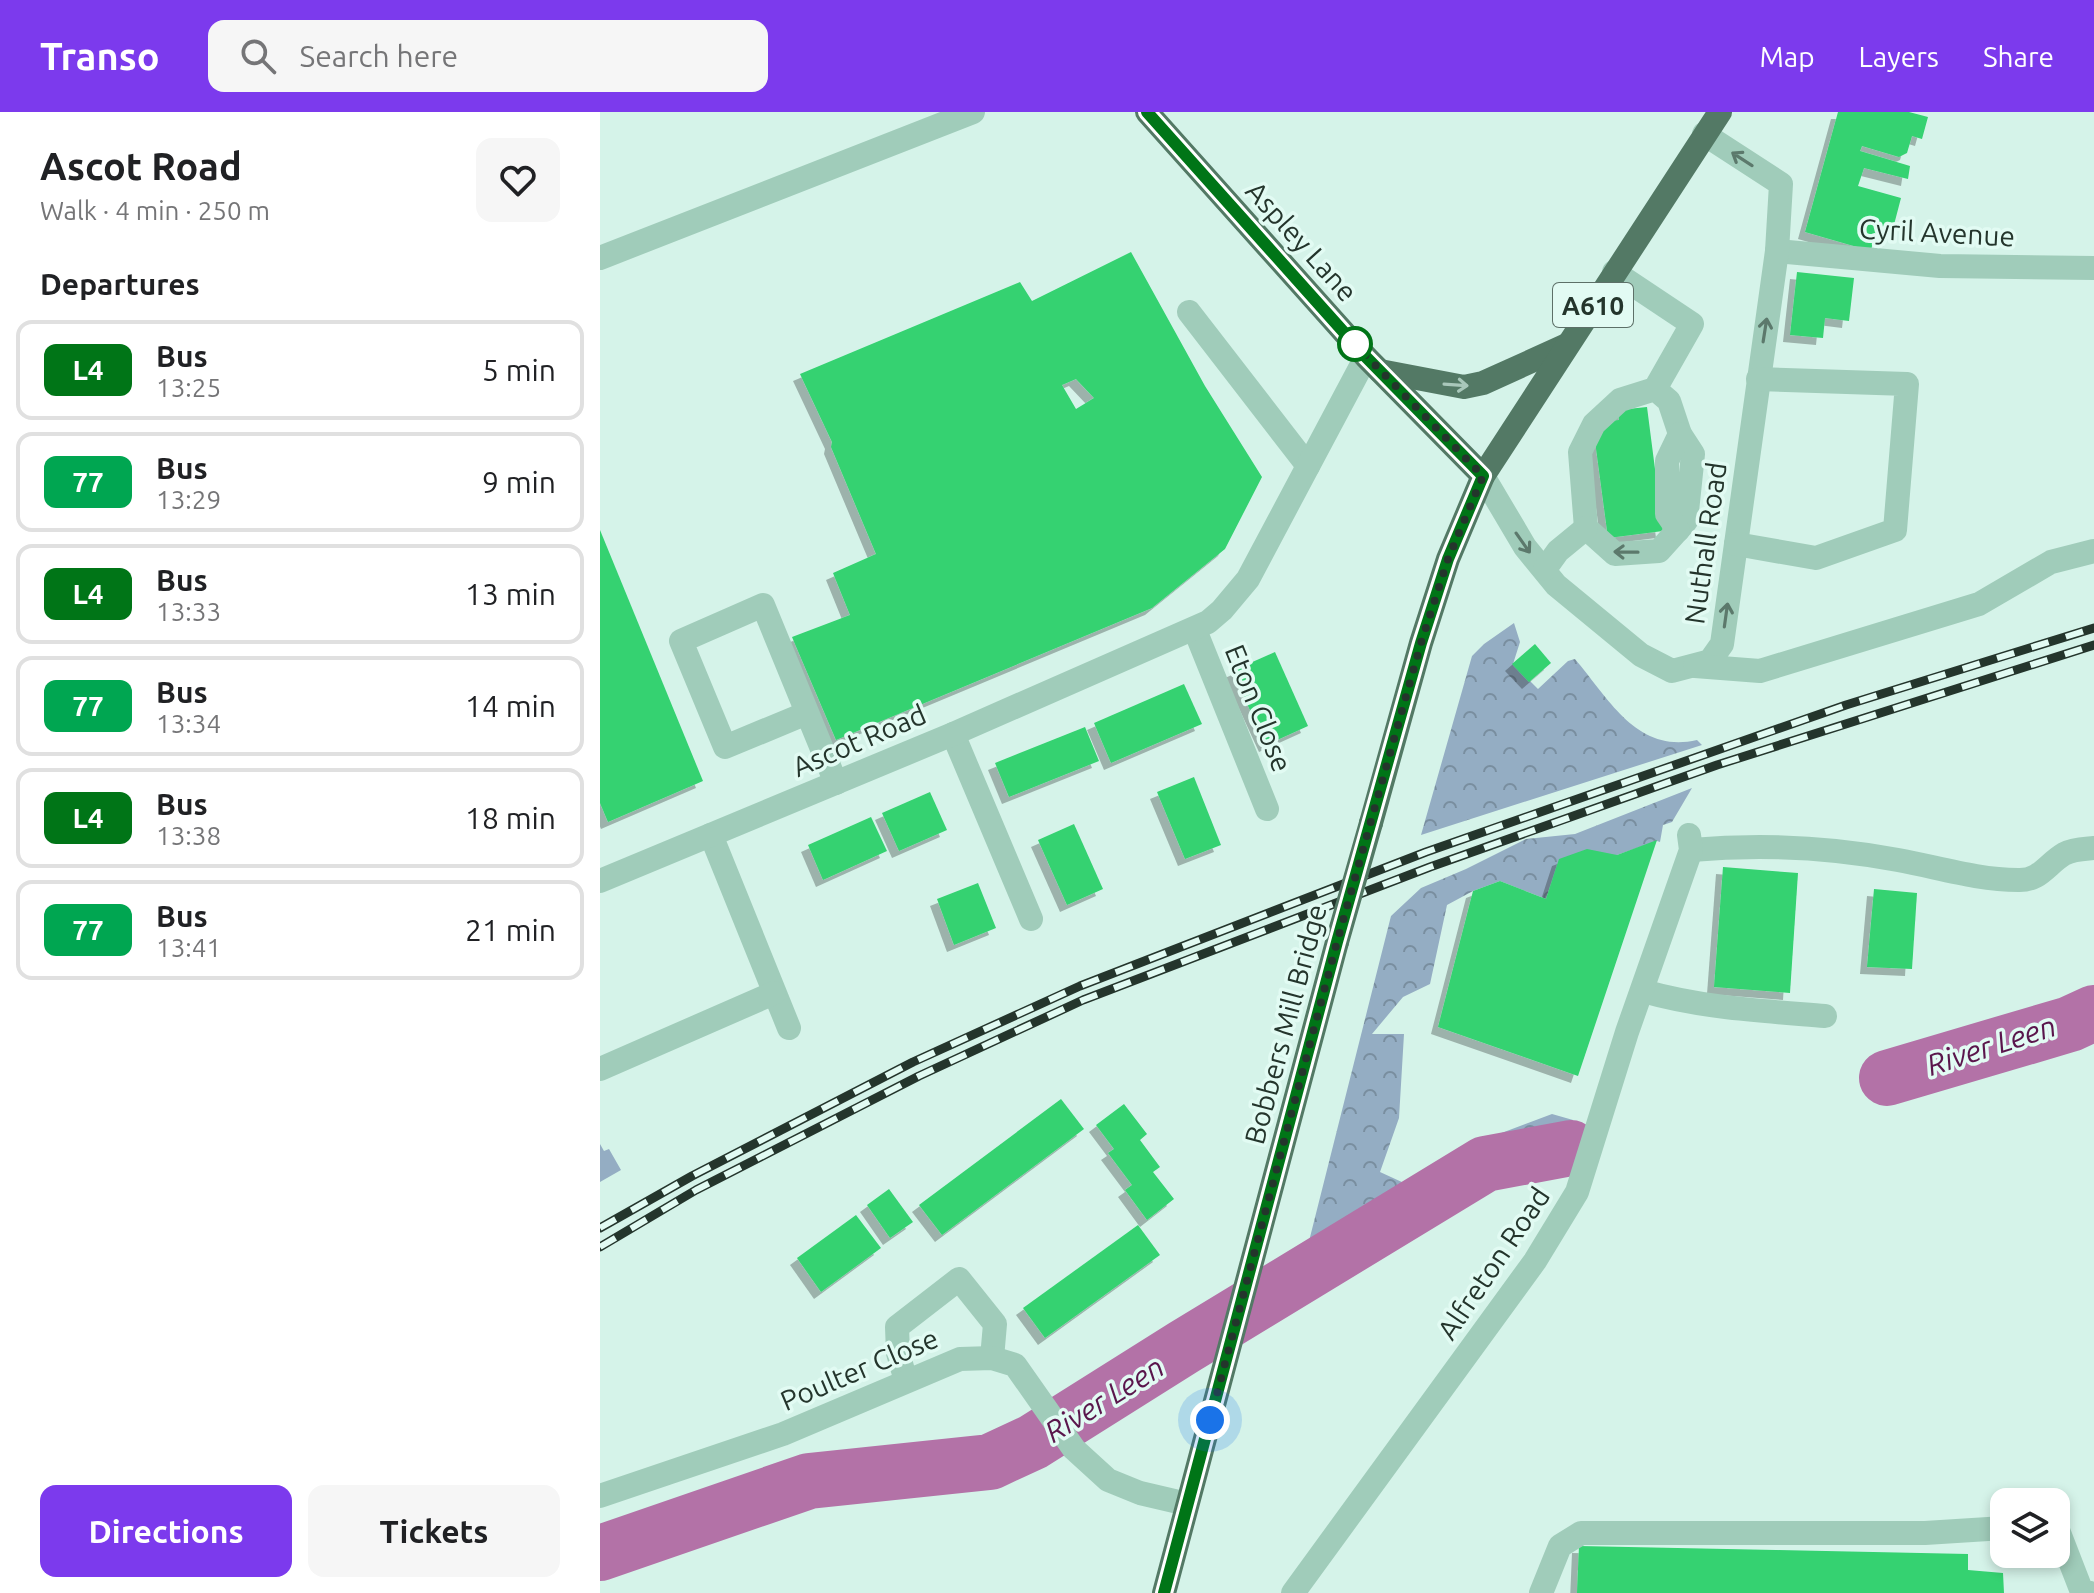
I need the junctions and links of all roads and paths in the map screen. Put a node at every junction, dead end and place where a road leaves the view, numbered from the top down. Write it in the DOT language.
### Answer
graph roads {
  1 [pos="973,112"];
  2 [pos="1147,112"];
  3 [pos="1720,112"];
  4 [pos="1704,134"];
  5 [pos="1777,251"];
  6 [pos="600,258"];
  7 [pos="2094,268"];
  8 [pos="1614,272"];
  9 [pos="1189,312"];
  10 [pos="1567,345"];
  11 [pos="1373,364"];
  12 [pos="1758,379"];
  13 [pos="1655,389"];
  14 [pos="1308,466"];
  15 [pos="1483,476"];
  16 [pos="1586,528"];
  17 [pos="1736,544"];
  18 [pos="2094,551"];
  19 [pos="1545,569"];
  20 [pos="1195,630"];
  21 [pos="1695,666"];
  22 [pos="807,713"];
  23 [pos="953,734"];
  24 [pos="836,783"];
  25 [pos="1267,809"];
  26 [pos="711,835"];
  27 [pos="2094,848"];
  28 [pos="603,879"];
  29 [pos="1031,919"];
  30 [pos="1643,991"];
  31 [pos="774,993"];
  32 [pos="1825,1016"];
  33 [pos="789,1028"];
  34 [pos="600,1069"];
  35 [pos="992,1358"];
  36 [pos="906,1381"];
  37 [pos="600,1496"];
  38 [pos="1187,1504"];
  39 [pos="1990,1529"];
  40 [pos="2070,1561"];
  41 [pos="1164,1593"];
  42 [pos="1293,1593"];
  43 [pos="1541,1593"];
  44 [pos="2090,1593"];
  1 -- 6 [label="street"];
  2 -- 11 [label="main road, Aspley Lane"];
  3 -- 4 [label="main road, A610"];
  5 -- 4 [label="street, Nuthall Road, one-way"];
  4 -- 8 [label="main road, A610"];
  5 -- 7 [label="street, Cyril Avenue"];
  12 -- 5 [label="street, Nuthall Road, one-way"];
  8 -- 10 [label="main road, A610"];
  8 -- 13 [label="street"];
  9 -- 14 [label="street"];
  11 -- 10 [label="main road, one-way"];
  10 -- 15 [label="main road, A610"];
  11 -- 14 [label="street, Ascot Road"];
  11 -- 15 [label="main road, Aspley Lane"];
  12 -- 17 [label="street, Nuthall Road"];
  12 -- 17 [label="street"];
  13 -- 16 [label="street"];
  13 -- 16 [label="street, one-way"];
  14 -- 20 [label="street, Ascot Road"];
  15 -- 19 [label="street, Nuthall Road, one-way"];
  15 -- 38 [label="main road, Bobbers Mill Bridge / A610, bridge"];
  16 -- 19 [label="street"];
  21 -- 17 [label="street, Nuthall Road, one-way"];
  18 -- 21 [label="street"];
  19 -- 21 [label="street, Nuthall Road"];
  20 -- 23 [label="street, Ascot Road"];
  20 -- 25 [label="street, Eton Close"];
  22 -- 22 [label="street"];
  22 -- 24 [label="street"];
  23 -- 24 [label="street, Ascot Road"];
  23 -- 29 [label="street"];
  24 -- 26 [label="street, Ascot Road"];
  26 -- 28 [label="street, Ascot Road"];
  26 -- 31 [label="street"];
  27 -- 30 [label="street, Alfreton Road"];
  30 -- 32 [label="street"];
  30 -- 42 [label="street, Alfreton Road"];
  31 -- 33 [label="street"];
  31 -- 34 [label="street"];
  35 -- 36 [label="street, Poulter Close"];
  35 -- 36 [label="street"];
  35 -- 38 [label="street"];
  36 -- 37 [label="street, Poulter Close"];
  38 -- 41 [label="main road, Bobbers Mill Bridge / A610"];
  39 -- 43 [label="street"];
  40 -- 44 [label="street"];
}
